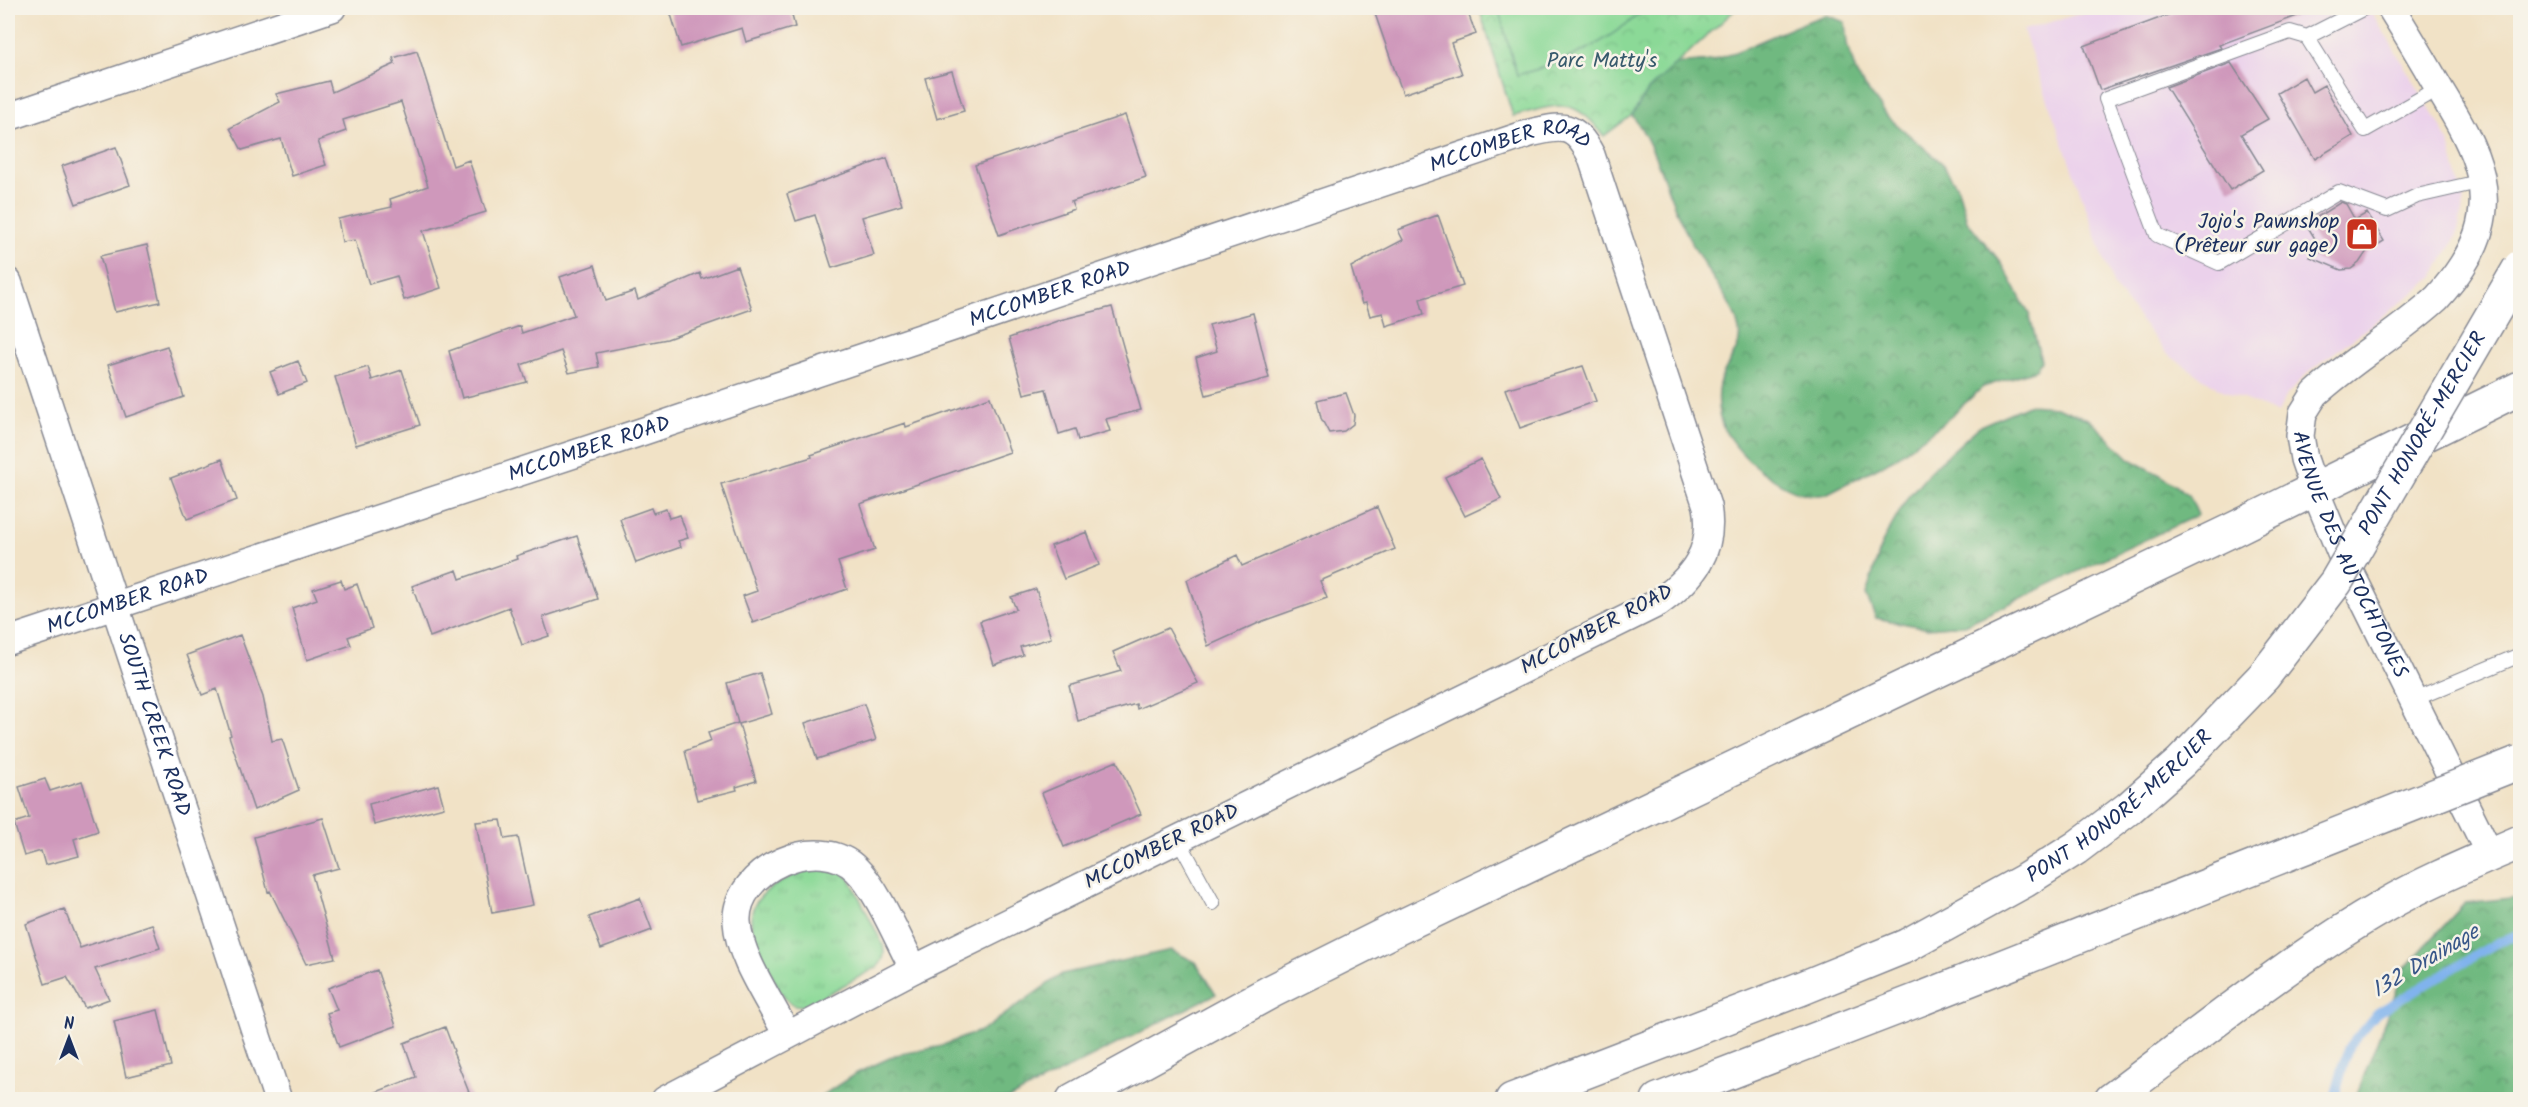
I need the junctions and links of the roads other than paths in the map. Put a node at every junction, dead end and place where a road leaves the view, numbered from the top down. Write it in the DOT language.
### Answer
graph roads {
  1 [pos="332,8"];
  2 [pos="2364,8"];
  3 [pos="2391,8"];
  4 [pos="2307,38"];
  5 [pos="2439,88"];
  6 [pos="8,117"];
  7 [pos="2483,182"];
  8 [pos="2520,267"];
  9 [pos="8,282"];
  10 [pos="2520,388"];
  11 [pos="2314,488"];
  12 [pos="114,605"];
  13 [pos="8,641"];
  14 [pos="2520,655"];
  15 [pos="2412,700"];
  16 [pos="2520,762"];
  17 [pos="1178,839"];
  18 [pos="2520,842"];
  19 [pos="2490,855"];
  20 [pos="1214,903"];
  21 [pos="914,969"];
  22 [pos="788,1035"];
  23 [pos="278,1100"];
  24 [pos="664,1100"];
  25 [pos="1073,1100"];
  26 [pos="1512,1100"];
  27 [pos="1658,1100"];
  28 [pos="2111,1100"];
  1 -- 6 [label="street"];
  2 -- 4 [label="lane"];
  3 -- 5 [label="street, AVENUE DES AUTOCHTONES"];
  4 -- 5 [label="lane"];
  4 -- 7 [label="lane"];
  5 -- 7 [label="street, AVENUE DES AUTOCHTONES"];
  7 -- 11 [label="street, AVENUE DES AUTOCHTONES"];
  8 -- 26 [label="highway, PONT HONORÉ-MERCIER, bridge"];
  9 -- 12 [label="street, SOUTH CREEK ROAD"];
  10 -- 11 [label="highway"];
  11 -- 15 [label="street, AVENUE DES AUTOCHTONES"];
  11 -- 25 [label="highway"];
  12 -- 13 [label="street, MCCOMBER ROAD"];
  12 -- 17 [label="street, MCCOMBER ROAD"];
  12 -- 23 [label="street, SOUTH CREEK ROAD"];
  14 -- 15 [label="lane"];
  15 -- 19 [label="street, AVENUE DES AUTOCHTONES"];
  16 -- 27 [label="highway, bridge"];
  17 -- 20 [label="lane"];
  17 -- 21 [label="street, MCCOMBER ROAD"];
  18 -- 19 [label="highway"];
  19 -- 28 [label="highway"];
  21 -- 22 [label="street, MCCOMBER ROAD"];
  21 -- 22 [label="street"];
  22 -- 24 [label="street, MCCOMBER ROAD"];
}
